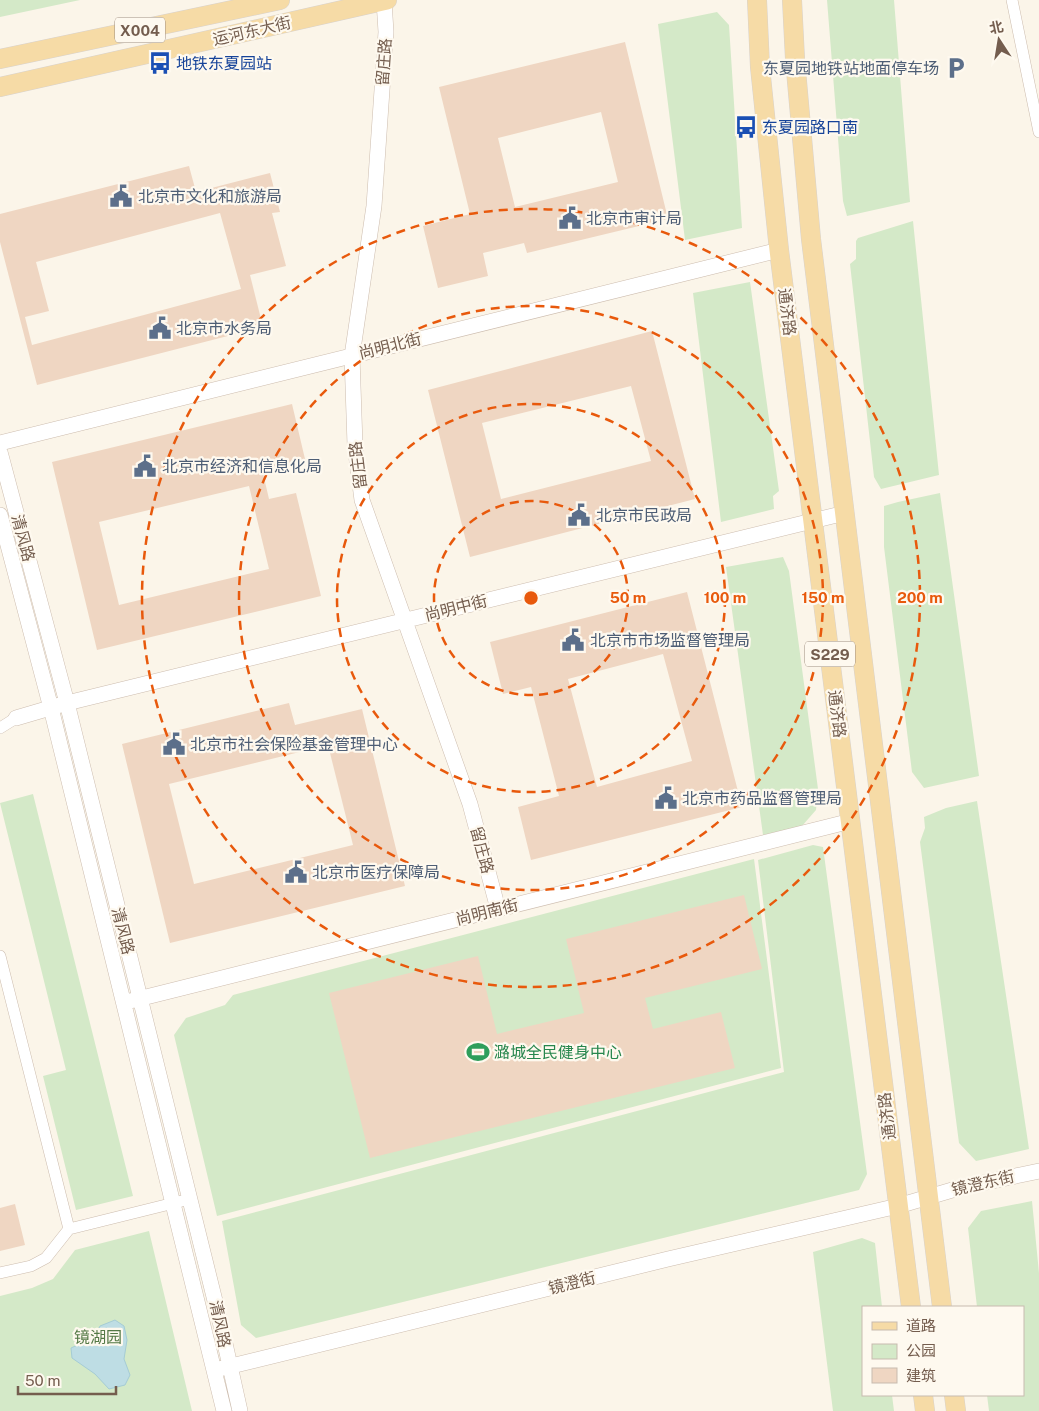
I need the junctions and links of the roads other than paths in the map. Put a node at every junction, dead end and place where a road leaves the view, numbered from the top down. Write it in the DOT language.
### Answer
graph roads {
  1 [pos="280,0"];
  2 [pos="385,0"];
  3 [pos="757,0"];
  4 [pos="792,0"];
  5 [pos="1012,0"];
  6 [pos="0,59"];
  7 [pos="0,88"];
  8 [pos="1039,132"];
  9 [pos="779,250"];
  10 [pos="352,356"];
  11 [pos="0,443"];
  12 [pos="0,452"];
  13 [pos="845,513"];
  14 [pos="0,515"];
  15 [pos="813,521"];
  16 [pos="405,620"];
  17 [pos="67,703"];
  18 [pos="51,708"];
  19 [pos="0,717"];
  20 [pos="16,718"];
  21 [pos="0,728"];
  22 [pos="851,821"];
  23 [pos="498,909"];
  24 [pos="0,956"];
  25 [pos="140,998"];
  26 [pos="124,1002"];
  27 [pos="1039,1171"];
  28 [pos="928,1198"];
  29 [pos="190,1199"];
  30 [pos="174,1203"];
  31 [pos="898,1206"];
  32 [pos="69,1229"];
  33 [pos="0,1273"];
  34 [pos="912,1306"];
  35 [pos="942,1306"];
  36 [pos="222,1368"];
  37 [pos="923,1396"];
  38 [pos="954,1396"];
  39 [pos="224,1411"];
  40 [pos="240,1411"];
  41 [pos="926,1411"];
  42 [pos="956,1411"];
  1 -- 6 [label="main road, 运河东大街 / X004"];
  2 -- 7 [label="main road, 运河东大街 / X004"];
  2 -- 10 [label="street, 留庄路"];
  3 -- 9 [label="main road, 通济路 / S229"];
  4 -- 13 [label="main road, 通济路 / S229"];
  5 -- 8 [label="street"];
  9 -- 10 [label="street, 尚明北街"];
  9 -- 15 [label="main road, 通济路 / S229"];
  10 -- 11 [label="street, 尚明北街"];
  10 -- 16 [label="street, 留庄路"];
  12 -- 17 [label="street, 清风路"];
  13 -- 15 [label="street, 尚明中街"];
  13 -- 28 [label="main road, 通济路 / S229"];
  14 -- 18 [label="street, 清风路"];
  15 -- 16 [label="street, 尚明中街"];
  15 -- 22 [label="main road, 通济路 / S229"];
  16 -- 17 [label="street, 尚明中街"];
  16 -- 23 [label="street, 留庄路"];
  17 -- 18 [label="street, 尚明中街"];
  17 -- 25 [label="street, 清风路"];
  18 -- 20 [label="street, 尚明中街"];
  18 -- 26 [label="street, 清风路"];
  19 -- 20 [label="street"];
  20 -- 21 [label="street"];
  22 -- 23 [label="street, 尚明南街"];
  22 -- 31 [label="main road, 通济路 / S229"];
  23 -- 25 [label="street, 尚明南街"];
  24 -- 32 [label="street"];
  25 -- 26 [label="street, 尚明南街"];
  25 -- 29 [label="street, 清风路"];
  26 -- 30 [label="street, 清风路"];
  27 -- 28 [label="street, 镜澄东街"];
  28 -- 31 [label="street, 镜澄街"];
  28 -- 35 [label="main road, 通济路 / S229"];
  29 -- 30 [label="street"];
  29 -- 36 [label="street, 清风路"];
  30 -- 32 [label="street"];
  30 -- 36 [label="street, 清风路"];
  31 -- 34 [label="main road, 通济路 / S229"];
  31 -- 36 [label="street, 镜澄街"];
  32 -- 33 [label="street"];
  36 -- 39 [label="street, 清风路"];
  36 -- 40 [label="street, 清风路"];
  37 -- 41 [label="main road"];
  38 -- 42 [label="main road"];
}
